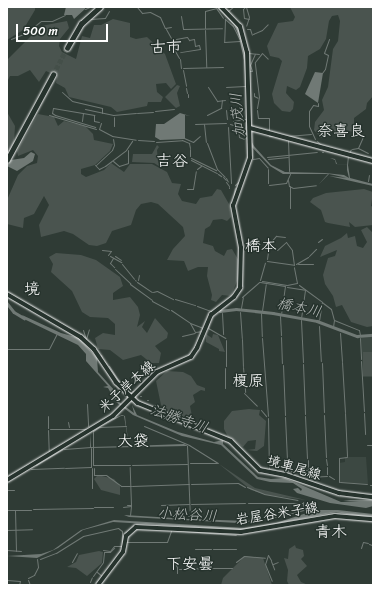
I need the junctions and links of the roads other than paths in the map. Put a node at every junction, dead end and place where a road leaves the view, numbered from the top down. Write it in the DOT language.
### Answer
graph roads {
  1 [pos="100,7"];
  2 [pos="221,7"];
  3 [pos="67,48"];
  4 [pos="53,75"];
  5 [pos="250,128"];
  6 [pos="7,160"];
  7 [pos="373,161"];
  8 [pos="7,294"];
  9 [pos="131,400"];
  10 [pos="7,480"];
  11 [pos="373,496"];
  12 [pos="373,519"];
  13 [pos="98,585"];
  1 -- 3 [label="highway"];
  2 -- 5 [label="main road, 米子岸本線"];
  4 -- 6 [label="highway"];
  5 -- 7 [label="main road"];
  5 -- 9 [label="main road, 米子岸本線"];
  8 -- 9 [label="main road, 境車尾線"];
  9 -- 10 [label="main road, 米子岸本線"];
  9 -- 11 [label="main road, 境車尾線"];
  12 -- 13 [label="main road, 岩屋谷米子線"];
}
